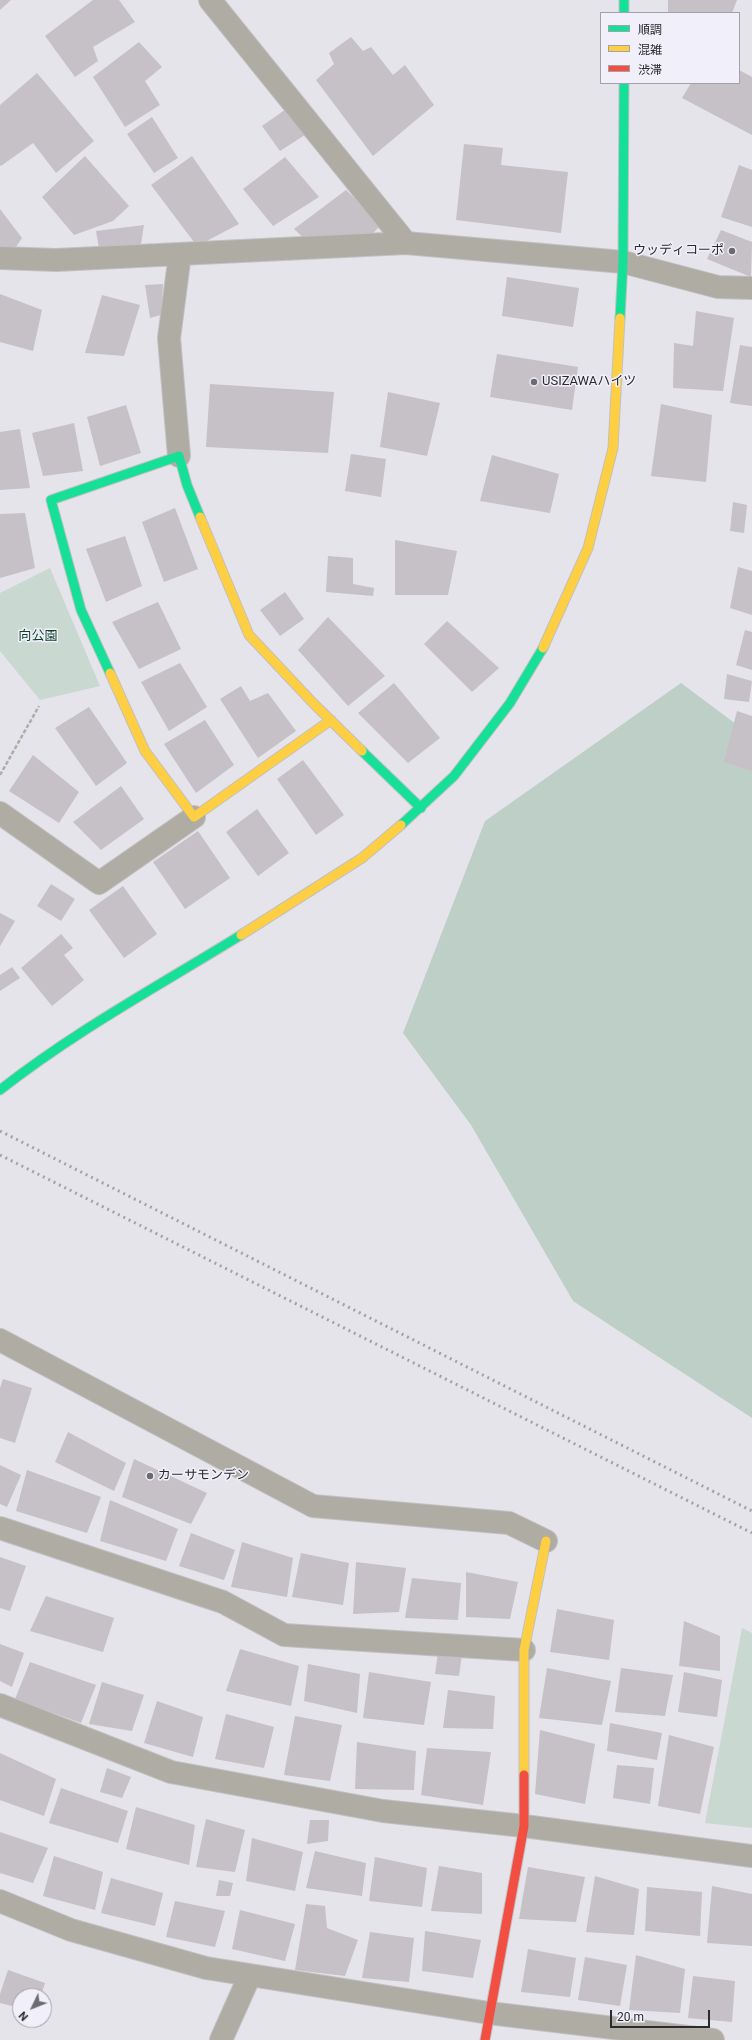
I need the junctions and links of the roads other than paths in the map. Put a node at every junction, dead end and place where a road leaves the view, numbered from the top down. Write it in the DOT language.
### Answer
graph roads {
  1 [pos="210,0"];
  2 [pos="624,0"];
  3 [pos="624,12"];
  4 [pos="624,84"];
  5 [pos="406,243"];
  6 [pos="180,254"];
  7 [pos="0,258"];
  8 [pos="623,262"];
  9 [pos="752,288"];
  10 [pos="179,456"];
  11 [pos="331,720"];
  12 [pos="421,808"];
  13 [pos="0,813"];
  14 [pos="194,817"];
  15 [pos="0,1090"];
  16 [pos="0,1340"];
  17 [pos="0,1528"];
  18 [pos="546,1541"];
  19 [pos="524,1650"];
  20 [pos="0,1705"];
  21 [pos="524,1826"];
  22 [pos="752,1856"];
  23 [pos="0,1901"];
  24 [pos="250,1975"];
  25 [pos="489,2013"];
  26 [pos="221,2040"];
  27 [pos="485,2040"];
  28 [pos="713,2040"];
  1 -- 5 [label="street"];
  2 -- 3 [label="street"];
  4 -- 8 [label="street"];
  5 -- 6 [label="street"];
  5 -- 8 [label="street"];
  6 -- 7 [label="street"];
  6 -- 10 [label="street"];
  8 -- 9 [label="street"];
  8 -- 12 [label="street"];
  10 -- 11 [label="street"];
  10 -- 14 [label="street"];
  11 -- 12 [label="street"];
  11 -- 14 [label="street"];
  12 -- 15 [label="street"];
  13 -- 14 [label="street"];
  16 -- 18 [label="street"];
  17 -- 19 [label="street"];
  18 -- 19 [label="street"];
  19 -- 21 [label="street"];
  20 -- 21 [label="street"];
  21 -- 22 [label="street"];
  21 -- 25 [label="street"];
  23 -- 24 [label="street"];
  24 -- 25 [label="street"];
  24 -- 26 [label="street"];
  25 -- 27 [label="street"];
  25 -- 28 [label="street"];
}
